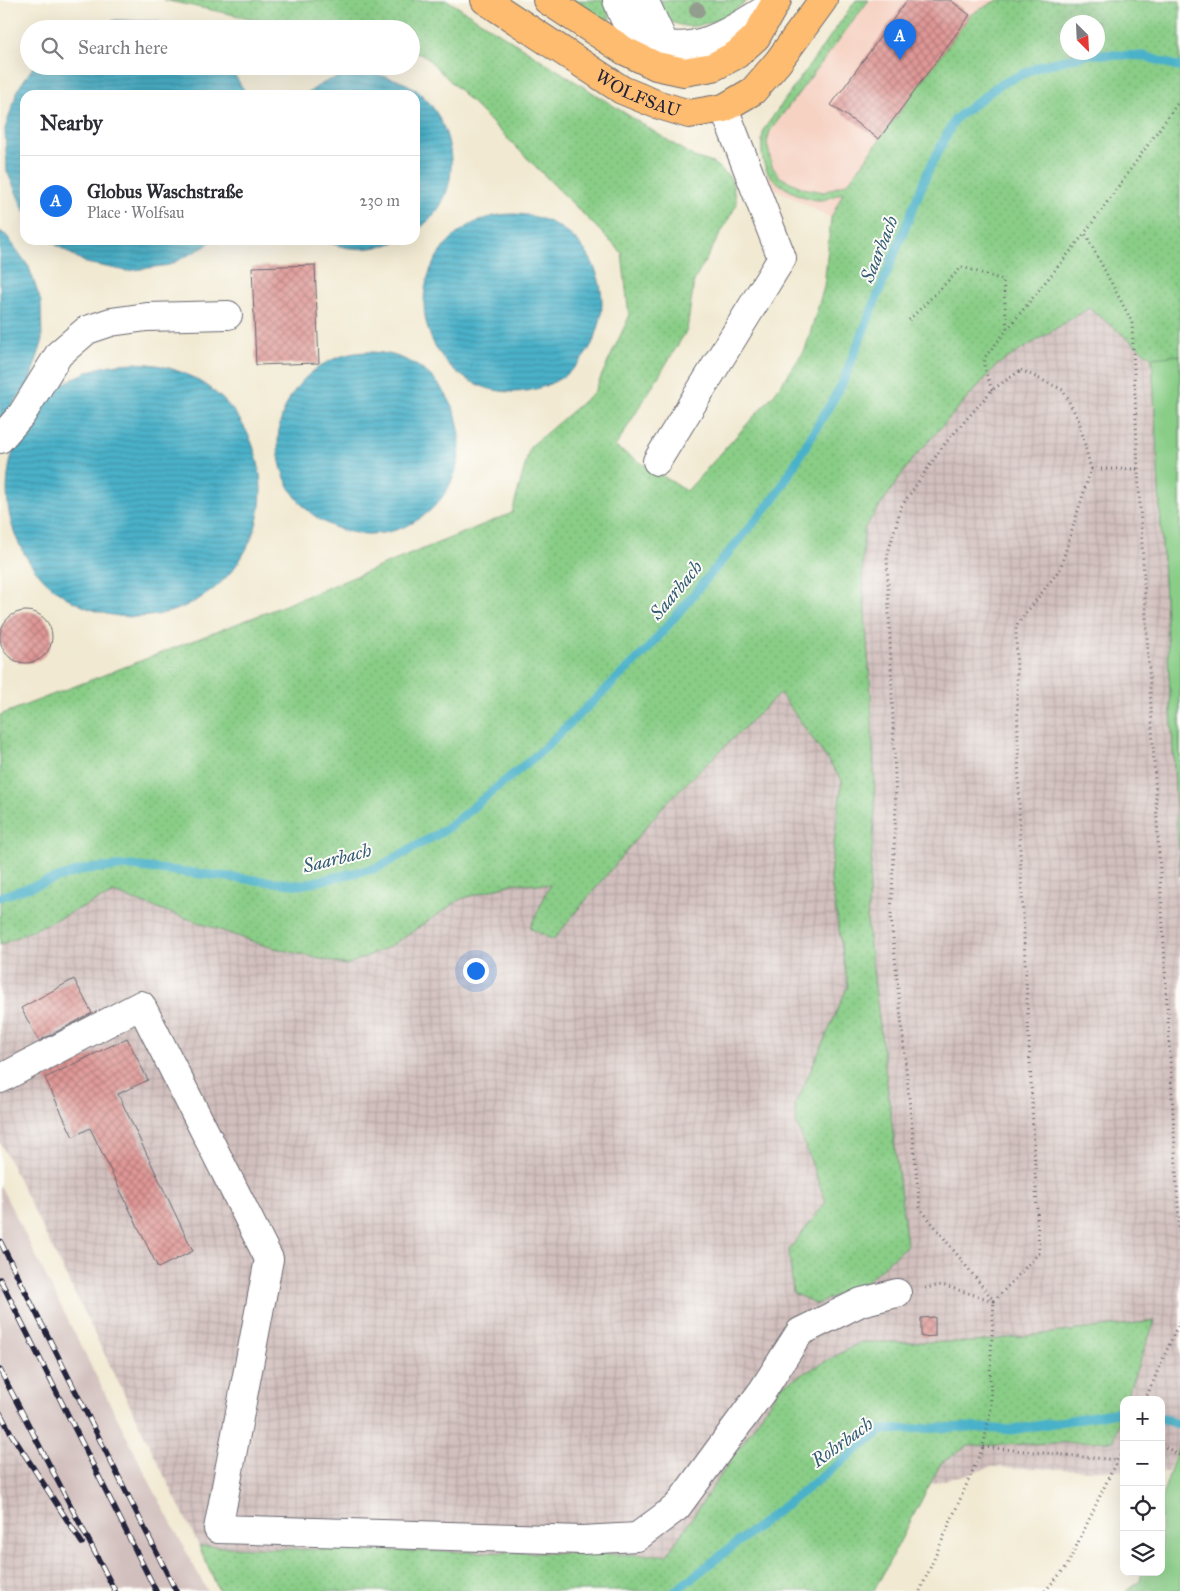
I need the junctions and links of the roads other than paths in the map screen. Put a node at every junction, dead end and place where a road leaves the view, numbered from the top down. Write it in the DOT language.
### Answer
graph roads {
  1 [pos="485,0"];
  2 [pos="546,0"];
  3 [pos="617,0"];
  4 [pos="644,0"];
  5 [pos="822,0"];
  6 [pos="776,2"];
  7 [pos="665,45"];
  8 [pos="724,108"];
  9 [pos="228,316"];
  10 [pos="0,439"];
  11 [pos="657,461"];
  12 [pos="0,1079"];
  13 [pos="898,1293"];
  1 -- 8 [label="main road, WOLFSAU"];
  2 -- 6 [label="main road, WOLFSAU"];
  3 -- 7 [label="lane"];
  4 -- 7 [label="lane"];
  5 -- 8 [label="main road, WOLFSAU"];
  6 -- 7 [label="lane"];
  8 -- 11 [label="lane"];
  9 -- 10 [label="lane"];
  12 -- 13 [label="lane"];
}
